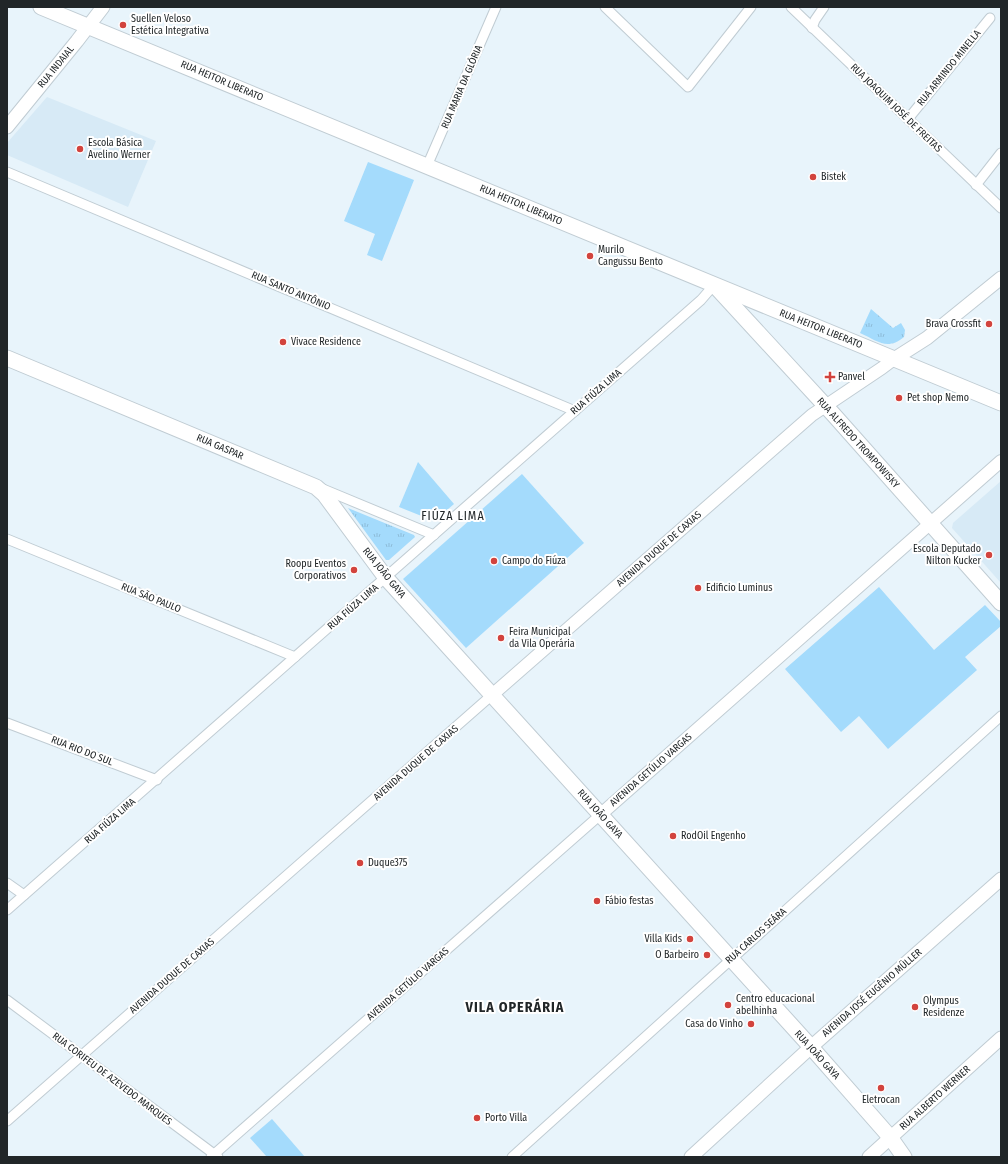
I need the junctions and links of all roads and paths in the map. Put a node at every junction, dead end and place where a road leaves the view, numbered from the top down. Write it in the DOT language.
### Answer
graph roads {
  1 [pos="41,7"];
  2 [pos="103,7"];
  3 [pos="496,7"];
  4 [pos="605,7"];
  5 [pos="751,7"];
  6 [pos="791,7"];
  7 [pos="824,7"];
  8 [pos="990,18"];
  9 [pos="88,27"];
  10 [pos="812,28"];
  11 [pos="908,119"];
  12 [pos="7,126"];
  13 [pos="1001,154"];
  14 [pos="427,166"];
  15 [pos="7,172"];
  16 [pos="976,185"];
  17 [pos="1001,208"];
  18 [pos="1001,278"];
  19 [pos="714,285"];
  20 [pos="7,358"];
  21 [pos="894,359"];
  22 [pos="1001,403"];
  23 [pos="825,406"];
  24 [pos="575,411"];
  25 [pos="1001,461"];
  26 [pos="316,487"];
  27 [pos="930,524"];
  28 [pos="434,535"];
  29 [pos="7,539"];
  30 [pos="386,578"];
  31 [pos="1001,603"];
  32 [pos="295,657"];
  33 [pos="492,695"];
  34 [pos="1001,716"];
  35 [pos="7,723"];
  36 [pos="157,780"];
  37 [pos="600,815"];
  38 [pos="1001,879"];
  39 [pos="7,883"];
  40 [pos="24,896"];
  41 [pos="7,910"];
  42 [pos="731,959"];
  43 [pos="7,1000"];
  44 [pos="1001,1038"];
  45 [pos="811,1047"];
  46 [pos="82,1056"];
  47 [pos="7,1121"];
  48 [pos="890,1137"];
  49 [pos="214,1156"];
  50 [pos="512,1157"];
  51 [pos="691,1157"];
  52 [pos="869,1157"];
  53 [pos="904,1157"];
  1 -- 9 [label="main road, RUA HEITOR LIBERATO"];
  2 -- 9 [label="main road, RUA INDAIAL"];
  3 -- 14 [label="street, RUA MARIA DA GLÓRIA"];
  4 -- 5 [label="street"];
  6 -- 10 [label="street, RUA JOAQUIM JOSÉ DE FREITAS"];
  7 -- 10 [label="street"];
  8 -- 11 [label="street, RUA ARMINDO MINELLA"];
  9 -- 12 [label="main road, RUA INDAIAL"];
  9 -- 14 [label="main road, RUA HEITOR LIBERATO"];
  10 -- 11 [label="street, RUA JOAQUIM JOSÉ DE FREITAS"];
  11 -- 16 [label="street, RUA JOAQUIM JOSÉ DE FREITAS"];
  13 -- 16 [label="street"];
  14 -- 19 [label="main road, RUA HEITOR LIBERATO"];
  15 -- 24 [label="street, RUA SANTO ANTÔNIO"];
  16 -- 17 [label="street, RUA JOAQUIM JOSÉ DE FREITAS"];
  18 -- 21 [label="main road"];
  19 -- 21 [label="main road, RUA HEITOR LIBERATO"];
  19 -- 23 [label="main road, RUA ALFREDO TROMPOWISKY"];
  19 -- 24 [label="street, RUA FIÚZA LIMA"];
  20 -- 26 [label="main road, RUA GASPAR"];
  21 -- 22 [label="main road, RUA HEITOR LIBERATO"];
  21 -- 23 [label="street, AVENIDA DUQUE DE CAXIAS"];
  23 -- 27 [label="main road, RUA ALFREDO TROMPOWISKY"];
  23 -- 33 [label="street, AVENIDA DUQUE DE CAXIAS"];
  24 -- 28 [label="street, RUA FIÚZA LIMA"];
  25 -- 27 [label="street, AVENIDA GETÚLIO VARGAS"];
  26 -- 28 [label="street, RUA GASPAR"];
  26 -- 30 [label="main road, RUA JOÃO GAYA"];
  27 -- 31 [label="main road, RUA ALFREDO TROMPOWISKY"];
  27 -- 37 [label="street, AVENIDA GETÚLIO VARGAS"];
  28 -- 30 [label="street, RUA FIÚZA LIMA"];
  29 -- 32 [label="street, RUA SÃO PAULO"];
  30 -- 32 [label="street, RUA FIÚZA LIMA"];
  30 -- 33 [label="main road, RUA JOÃO GAYA"];
  32 -- 36 [label="street, RUA FIÚZA LIMA"];
  33 -- 37 [label="main road, RUA JOÃO GAYA"];
  33 -- 46 [label="street, AVENIDA DUQUE DE CAXIAS"];
  34 -- 42 [label="street, RUA CARLOS SEÁRA"];
  35 -- 36 [label="street, RUA RIO DO SUL"];
  36 -- 40 [label="street, RUA FIÚZA LIMA"];
  37 -- 42 [label="main road, RUA JOÃO GAYA"];
  37 -- 49 [label="street, AVENIDA GETÚLIO VARGAS"];
  38 -- 45 [label="main road, AVENIDA JOSÉ EUGÊNIO MÜLLER"];
  39 -- 40 [label="street"];
  40 -- 41 [label="street, RUA FIÚZA LIMA"];
  42 -- 45 [label="main road, RUA JOÃO GAYA"];
  42 -- 50 [label="street, RUA CARLOS SEÁRA"];
  43 -- 46 [label="street, RUA CORIFEU DE AZEVEDO MARQUES"];
  44 -- 48 [label="main road, RUA ALBERTO WERNER"];
  45 -- 48 [label="main road, RUA JOÃO GAYA"];
  45 -- 51 [label="main road, AVENIDA JOSÉ EUGÊNIO MÜLLER"];
  46 -- 47 [label="street, AVENIDA DUQUE DE CAXIAS"];
  46 -- 49 [label="street, RUA CORIFEU DE AZEVEDO MARQUES"];
  48 -- 52 [label="main road, RUA ALBERTO WERNER"];
  48 -- 53 [label="main road, RUA JOÃO GAYA"];
}
